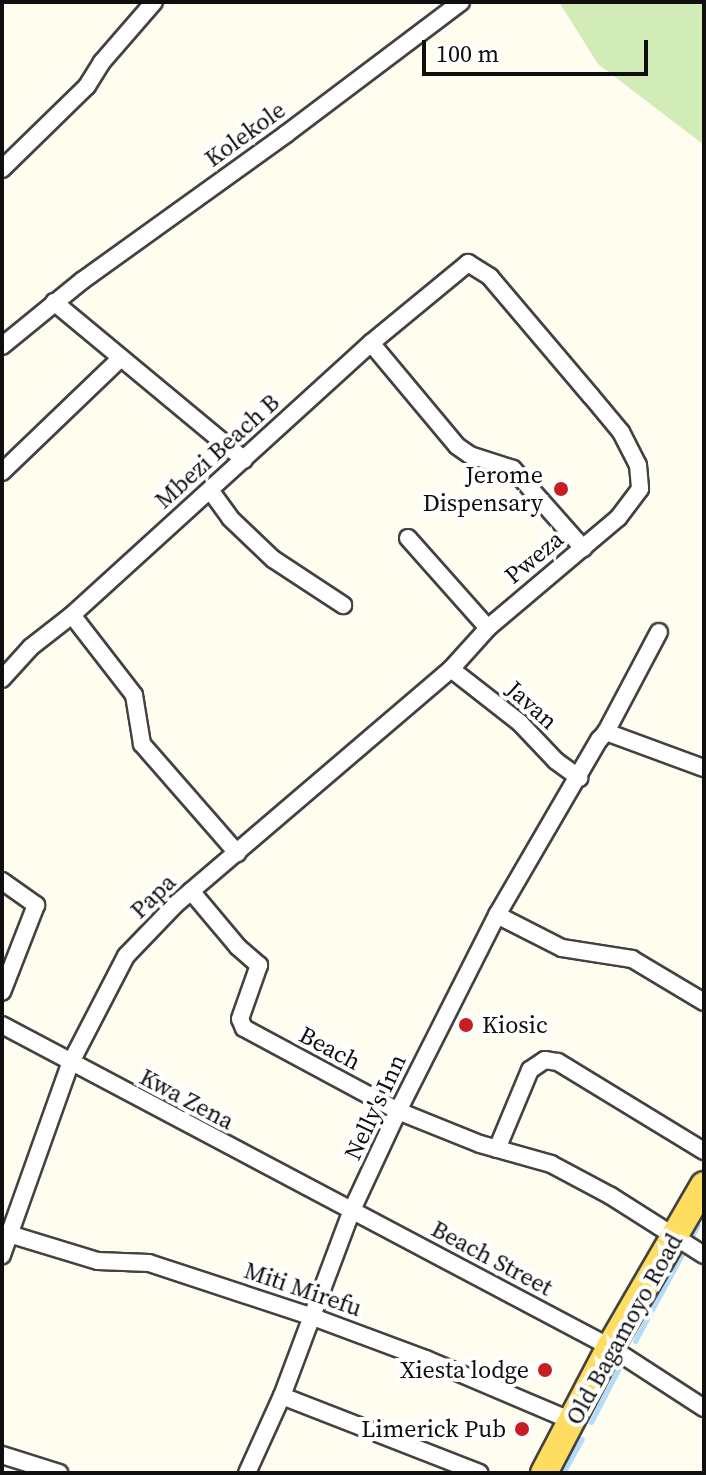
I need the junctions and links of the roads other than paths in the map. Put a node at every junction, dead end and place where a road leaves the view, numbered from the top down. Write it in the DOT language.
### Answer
graph roads {
  1 [pos="154,2"];
  2 [pos="461,2"];
  3 [pos="2,169"];
  4 [pos="468,263"];
  5 [pos="54,302"];
  6 [pos="371,343"];
  7 [pos="2,346"];
  8 [pos="121,358"];
  9 [pos="244,460"];
  10 [pos="2,472"];
  11 [pos="210,490"];
  12 [pos="408,538"];
  13 [pos="583,548"];
  14 [pos="343,605"];
  15 [pos="72,615"];
  16 [pos="488,628"];
  17 [pos="659,632"];
  18 [pos="451,669"];
  19 [pos="5,670"];
  20 [pos="606,732"];
  21 [pos="704,768"];
  22 [pos="579,778"];
  23 [pos="237,853"];
  24 [pos="2,881"];
  25 [pos="191,891"];
  26 [pos="497,915"];
  27 [pos="2,992"];
  28 [pos="704,1002"];
  29 [pos="2,1025"];
  30 [pos="70,1064"];
  31 [pos="398,1111"];
  32 [pos="497,1149"];
  33 [pos="704,1151"];
  34 [pos="704,1185"];
  35 [pos="351,1212"];
  36 [pos="9,1234"];
  37 [pos="675,1239"];
  38 [pos="2,1255"];
  39 [pos="704,1255"];
  40 [pos="313,1317"];
  41 [pos="610,1347"];
  42 [pos="282,1396"];
  43 [pos="704,1408"];
  44 [pos="572,1421"];
  45 [pos="2,1455"];
  46 [pos="59,1473"];
  47 [pos="247,1473"];
  48 [pos="479,1473"];
  49 [pos="546,1473"];
  1 -- 3 [label="street"];
  2 -- 5 [label="street, Kolekole"];
  4 -- 6 [label="street, Mbezi Beach B"];
  4 -- 13 [label="street, Pweza"];
  5 -- 7 [label="street, Kolekole"];
  5 -- 8 [label="street"];
  6 -- 9 [label="street, Mbezi Beach B"];
  6 -- 13 [label="street"];
  8 -- 9 [label="street"];
  8 -- 10 [label="street"];
  9 -- 11 [label="street, Mbezi Beach B"];
  11 -- 14 [label="street"];
  11 -- 15 [label="street, Mbezi Beach B"];
  12 -- 16 [label="street"];
  13 -- 16 [label="street, Pweza"];
  15 -- 19 [label="street, Mbezi Beach B"];
  15 -- 23 [label="street"];
  16 -- 18 [label="street, Pweza"];
  17 -- 20 [label="street, Nelly's Inn"];
  18 -- 22 [label="street, Javan"];
  18 -- 23 [label="street, Pweza"];
  20 -- 21 [label="street"];
  20 -- 22 [label="street, Nelly's Inn"];
  22 -- 26 [label="street, Nelly's Inn"];
  23 -- 25 [label="street, Papa"];
  24 -- 27 [label="street"];
  25 -- 30 [label="street, Papa"];
  25 -- 31 [label="street, Beach"];
  26 -- 28 [label="street"];
  26 -- 31 [label="street, Nelly's Inn"];
  29 -- 30 [label="street, Kwa Zena"];
  30 -- 35 [label="street, Kwa Zena"];
  30 -- 36 [label="street, Papa"];
  31 -- 32 [label="street, Beach"];
  31 -- 35 [label="street, Nelly's Inn"];
  32 -- 33 [label="street"];
  32 -- 37 [label="street, Beach"];
  34 -- 37 [label="main road, Old Bagamoyo Road"];
  35 -- 40 [label="street, Nelly's Inn"];
  35 -- 41 [label="street, Beach Street"];
  36 -- 38 [label="street, Papa"];
  36 -- 40 [label="street, Miti Mirefu"];
  37 -- 39 [label="street, Beach"];
  37 -- 41 [label="main road, Old Bagamoyo Road"];
  40 -- 42 [label="street, Nelly's Inn"];
  40 -- 44 [label="street, Miti Mirefu"];
  41 -- 43 [label="street, Beach Street"];
  41 -- 44 [label="main road, Old Bagamoyo Road"];
  42 -- 47 [label="street, Nelly's Inn"];
  42 -- 48 [label="street"];
  44 -- 49 [label="main road, Old Bagamoyo Road"];
  45 -- 46 [label="street"];
}
